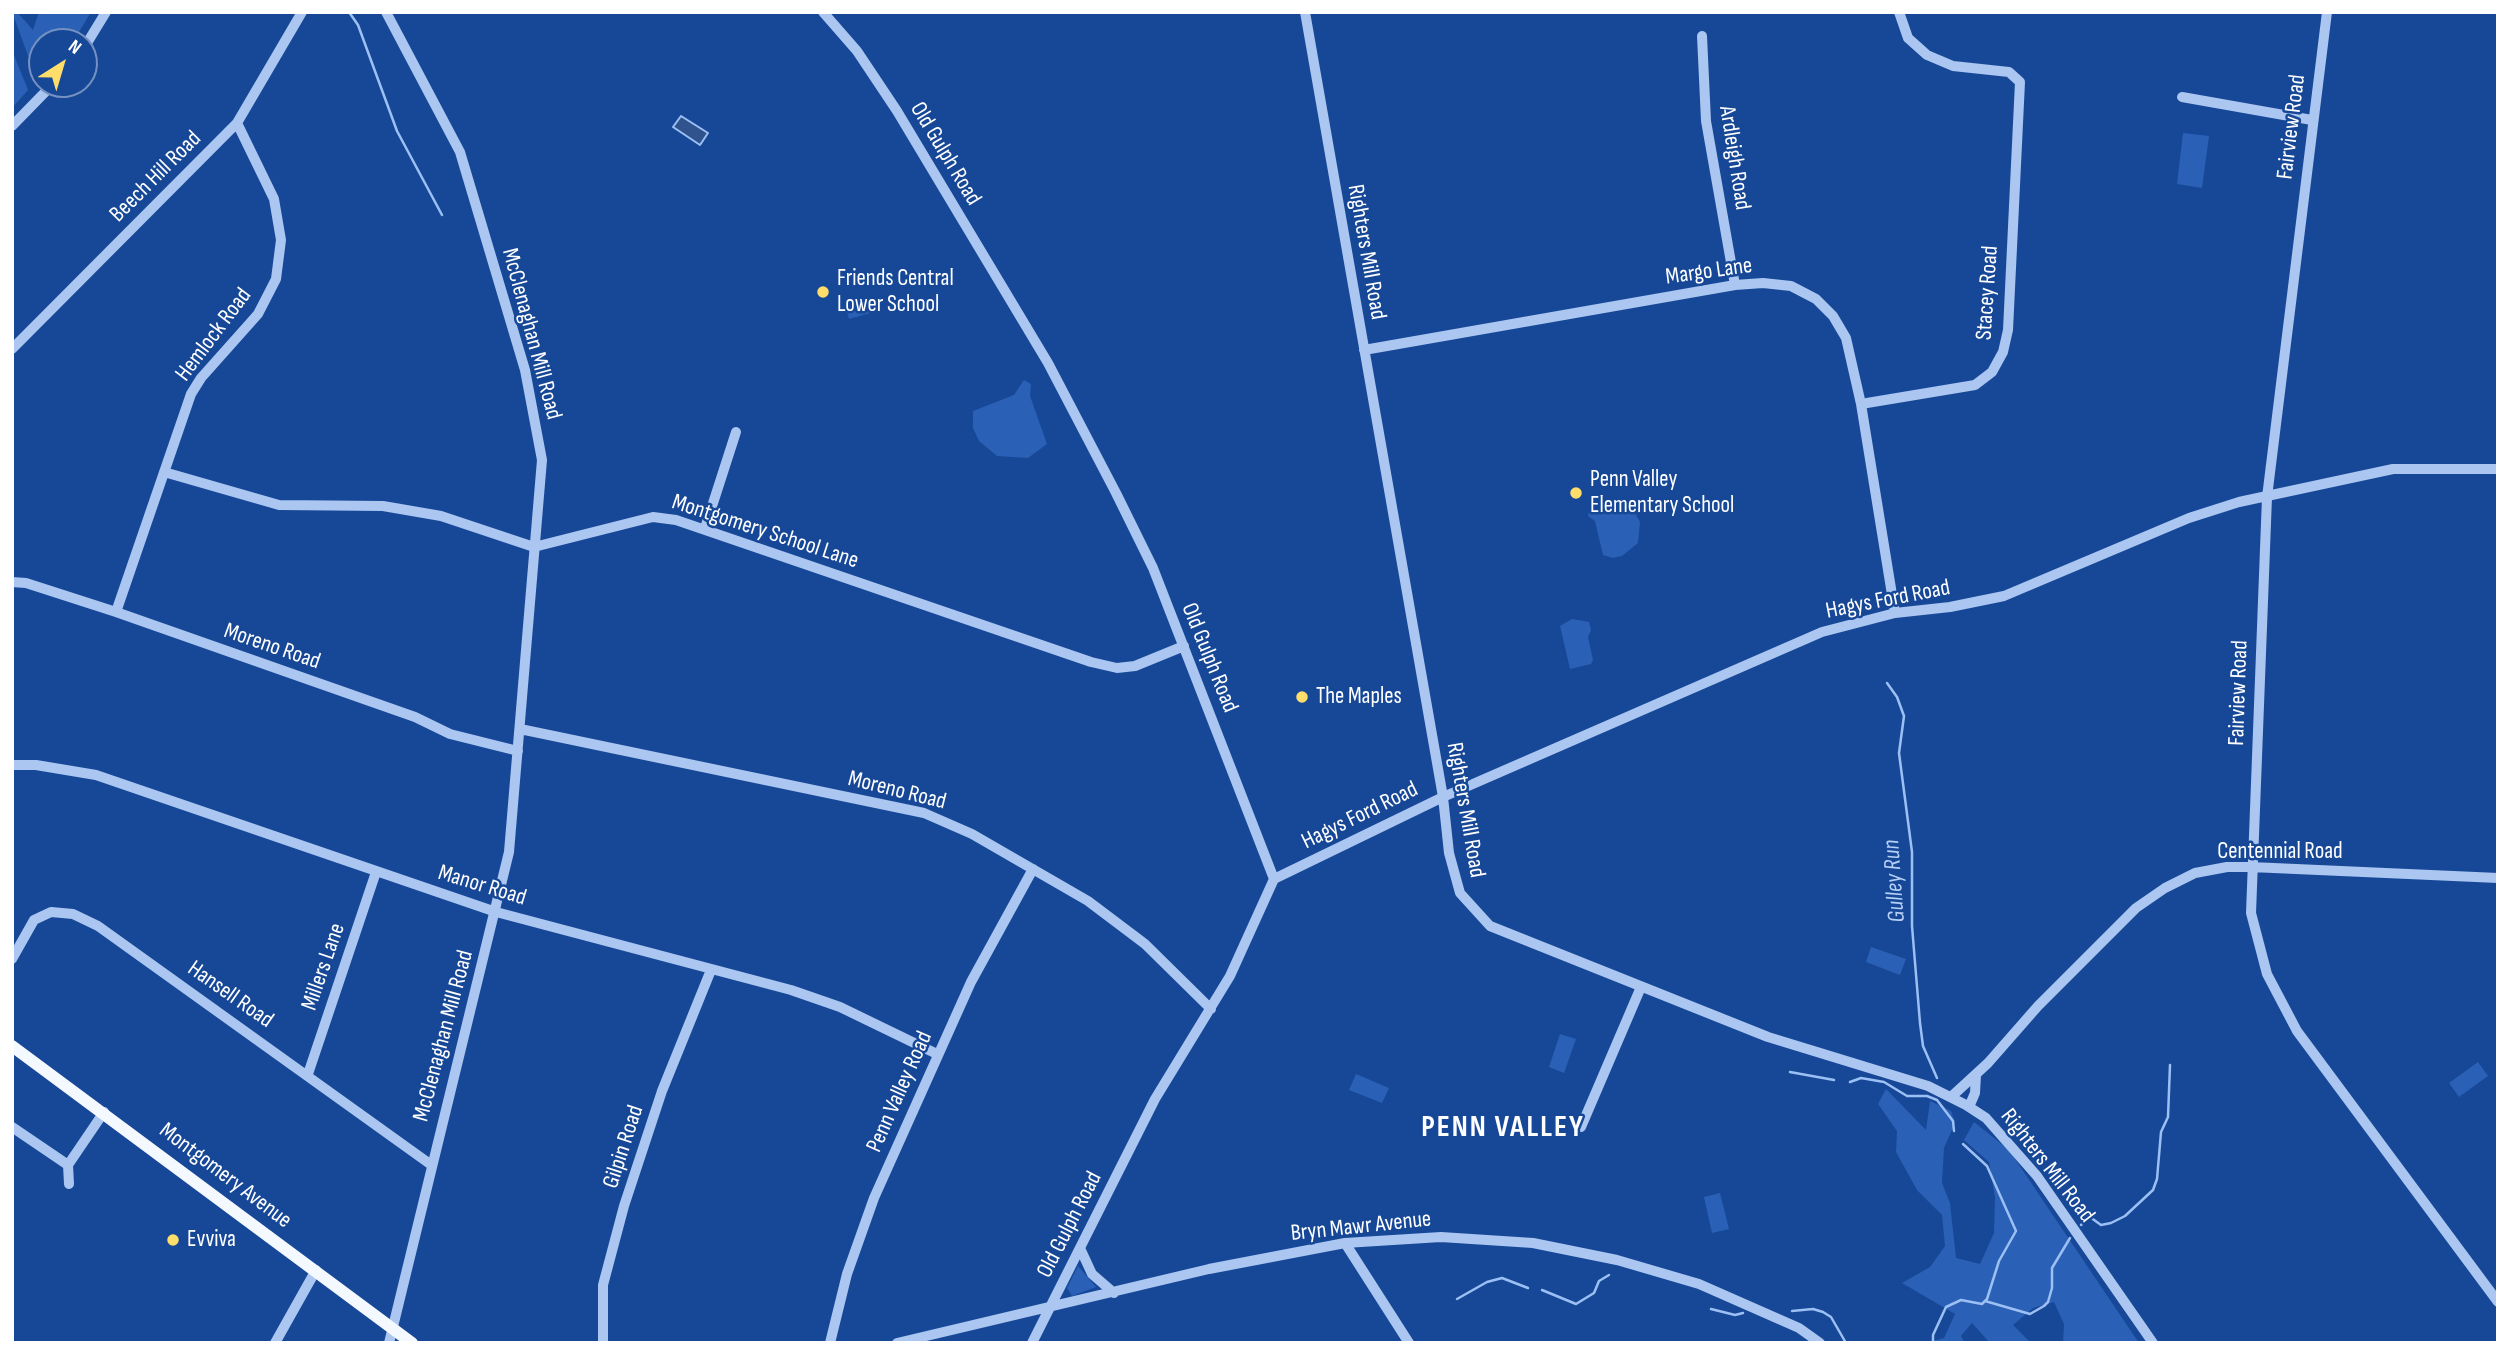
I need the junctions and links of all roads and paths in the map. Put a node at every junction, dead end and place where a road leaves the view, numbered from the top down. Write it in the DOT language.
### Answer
graph roads {
  1 [pos="106,12"];
  2 [pos="302,12"];
  3 [pos="386,12"];
  4 [pos="823,12"];
  5 [pos="1305,12"];
  6 [pos="1899,12"];
  7 [pos="2326,12"];
  8 [pos="96,28"];
  9 [pos="1702,36"];
  10 [pos="2182,97"];
  11 [pos="39,98"];
  12 [pos="2312,120"];
  13 [pos="237,123"];
  14 [pos="12,126"];
  15 [pos="1735,285"];
  16 [pos="12,349"];
  17 [pos="1364,349"];
  18 [pos="1861,404"];
  19 [pos="736,432"];
  20 [pos="2498,469"];
  21 [pos="164,472"];
  22 [pos="2267,497"];
  23 [pos="705,528"];
  24 [pos="534,547"];
  25 [pos="12,582"];
  26 [pos="116,612"];
  27 [pos="1895,613"];
  28 [pos="1184,646"];
  29 [pos="520,729"];
  30 [pos="518,751"];
  31 [pos="12,765"];
  32 [pos="1443,797"];
  33 [pos="2251,867"];
  34 [pos="1033,869"];
  35 [pos="376,872"];
  36 [pos="2498,878"];
  37 [pos="1274,879"];
  38 [pos="496,912"];
  39 [pos="12,958"];
  40 [pos="711,970"];
  41 [pos="1641,987"];
  42 [pos="1211,1009"];
  43 [pos="12,1046"];
  44 [pos="937,1054"];
  45 [pos="307,1074"];
  46 [pos="1976,1075"];
  47 [pos="1951,1097"];
  48 [pos="1969,1107"];
  49 [pos="104,1112"];
  50 [pos="12,1127"];
  51 [pos="1581,1127"];
  52 [pos="430,1164"];
  53 [pos="68,1165"];
  54 [pos="69,1184"];
  55 [pos="1345,1243"];
  56 [pos="1080,1248"];
  57 [pos="316,1269"];
  58 [pos="1114,1293"];
  59 [pos="2498,1302"];
  60 [pos="1050,1307"];
  61 [pos="394,1328"];
  62 [pos="275,1343"];
  63 [pos="389,1343"];
  64 [pos="412,1343"];
  65 [pos="603,1343"];
  66 [pos="830,1343"];
  67 [pos="897,1343"];
  68 [pos="1032,1343"];
  69 [pos="1409,1343"];
  70 [pos="1820,1343"];
  71 [pos="2154,1343"];
  1 -- 8 [label="street"];
  2 -- 13 [label="street, Beech Hill Road"];
  3 -- 24 [label="street, McClenaghan Mill Road"];
  4 -- 28 [label="street, Old Gulph Road"];
  5 -- 17 [label="street, Righters Mill Road"];
  6 -- 18 [label="street, Stacey Road"];
  7 -- 12 [label="street, Fairview Road"];
  9 -- 15 [label="street, Ardleigh Road"];
  10 -- 12 [label="street"];
  11 -- 14 [label="street"];
  12 -- 22 [label="street, Fairview Road"];
  13 -- 16 [label="street, Beech Hill Road"];
  13 -- 21 [label="street, Hemlock Road"];
  15 -- 17 [label="street, Margo Lane"];
  15 -- 18 [label="street, Margo Lane"];
  17 -- 32 [label="street, Righters Mill Road"];
  18 -- 27 [label="street, Margo Lane"];
  19 -- 23 [label="street"];
  20 -- 22 [label="street, Hagys Ford Road"];
  21 -- 24 [label="street"];
  21 -- 26 [label="street, Hemlock Road"];
  22 -- 27 [label="street, Hagys Ford Road"];
  22 -- 33 [label="street, Fairview Road"];
  23 -- 24 [label="street, Montgomery School Lane"];
  23 -- 28 [label="street, Montgomery School Lane"];
  24 -- 29 [label="street, McClenaghan Mill Road"];
  25 -- 26 [label="street, Moreno Road"];
  26 -- 30 [label="street, Moreno Road"];
  27 -- 32 [label="street, Hagys Ford Road"];
  28 -- 37 [label="street, Old Gulph Road"];
  29 -- 30 [label="street, McClenaghan Mill Road"];
  29 -- 34 [label="street, Moreno Road"];
  30 -- 38 [label="street, McClenaghan Mill Road"];
  31 -- 35 [label="street, Manor Road"];
  32 -- 37 [label="street, Hagys Ford Road"];
  32 -- 41 [label="street, Righters Mill Road"];
  33 -- 36 [label="street, Centennial Road"];
  33 -- 46 [label="street, Centennial Road"];
  33 -- 59 [label="street, Fairview Road"];
  34 -- 42 [label="street, Moreno Road"];
  34 -- 44 [label="street, Penn Valley Road"];
  35 -- 38 [label="street, Manor Road"];
  35 -- 45 [label="street, Millers Lane"];
  37 -- 42 [label="street, Old Gulph Road"];
  38 -- 40 [label="street, Manor Road"];
  38 -- 52 [label="street, McClenaghan Mill Road"];
  39 -- 45 [label="street, Hansell Road"];
  40 -- 44 [label="street, Manor Road"];
  40 -- 65 [label="street, Gilpin Road"];
  41 -- 47 [label="street, Righters Mill Road"];
  41 -- 51 [label="street"];
  42 -- 56 [label="street, Old Gulph Road"];
  43 -- 49 [label="main road, Montgomery Avenue"];
  44 -- 66 [label="street, Penn Valley Road"];
  45 -- 52 [label="street, Hansell Road"];
  46 -- 47 [label="street, Centennial Road"];
  46 -- 48 [label="street"];
  47 -- 48 [label="street, Righters Mill Road"];
  48 -- 71 [label="street, Righters Mill Road"];
  49 -- 53 [label="street"];
  49 -- 57 [label="main road, Montgomery Avenue"];
  50 -- 53 [label="street"];
  52 -- 61 [label="street, McClenaghan Mill Road"];
  53 -- 54 [label="street"];
  55 -- 58 [label="street, Bryn Mawr Avenue"];
  55 -- 69 [label="street"];
  55 -- 70 [label="street, Bryn Mawr Avenue"];
  56 -- 58 [label="street"];
  56 -- 60 [label="street, Old Gulph Road"];
  57 -- 61 [label="main road, Montgomery Avenue"];
  57 -- 62 [label="street"];
  58 -- 60 [label="street, Bryn Mawr Avenue"];
  60 -- 67 [label="street, Bryn Mawr Avenue"];
  60 -- 68 [label="street, Old Gulph Road"];
  61 -- 63 [label="street, McClenaghan Mill Road"];
  61 -- 64 [label="main road, Montgomery Avenue"];
}
